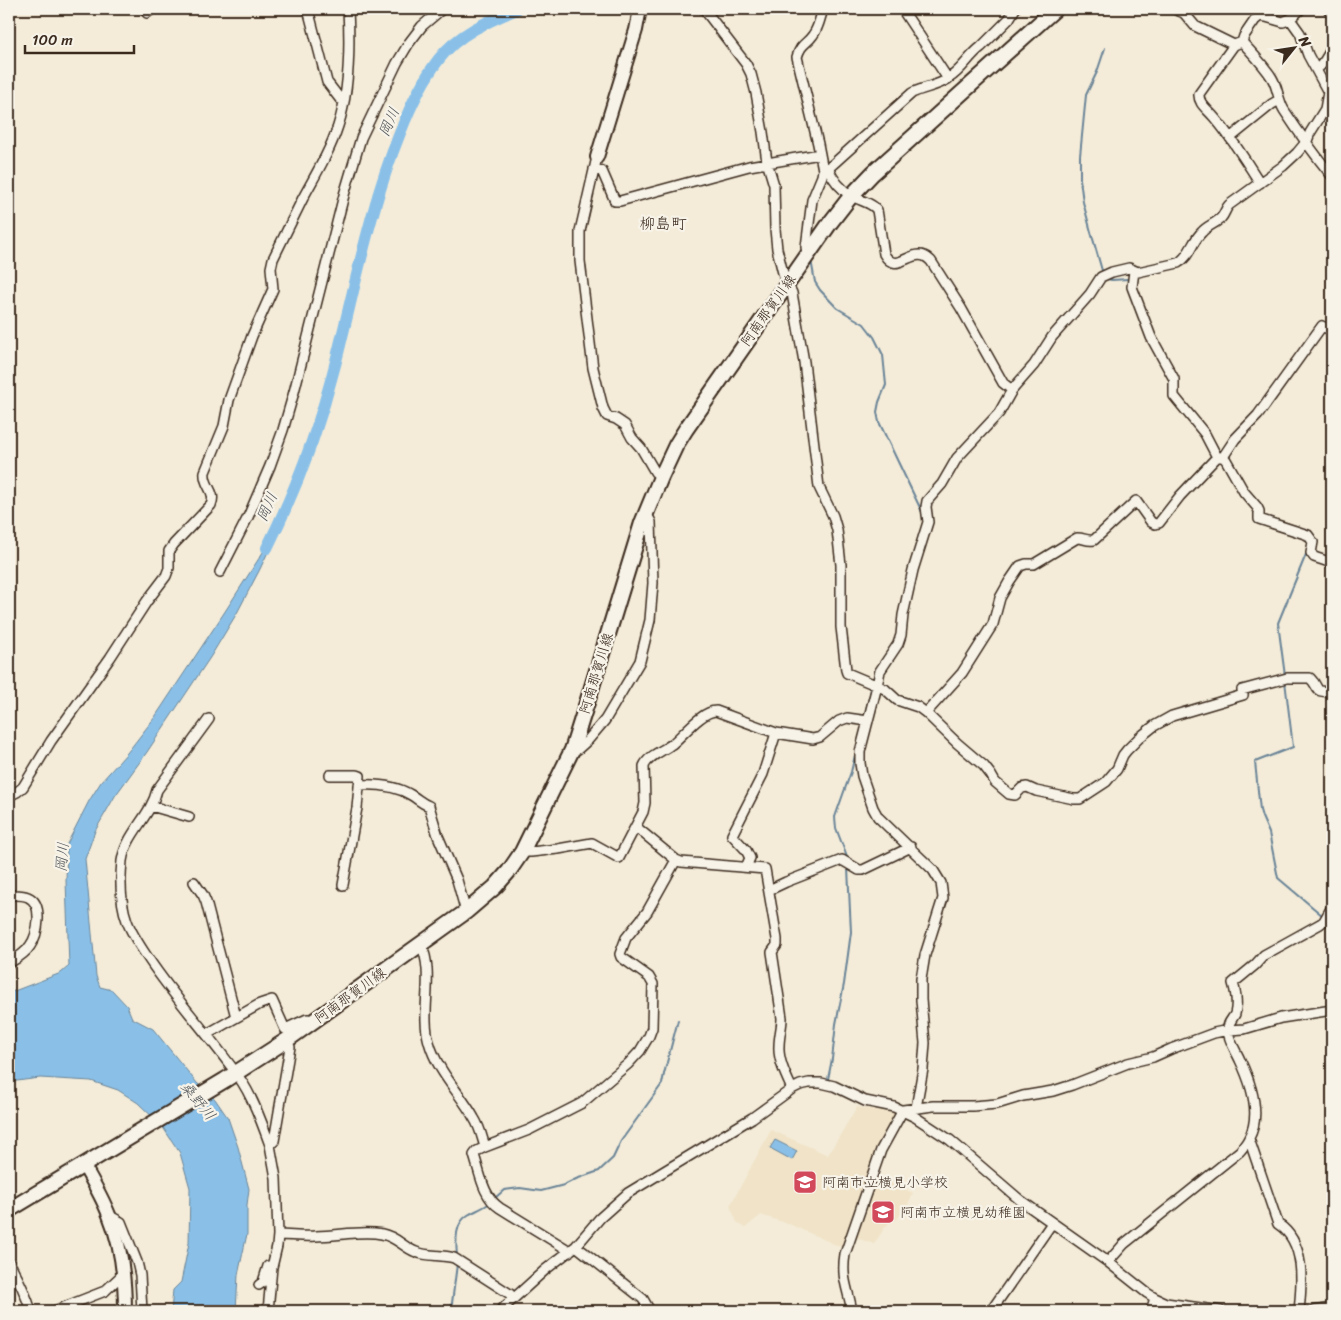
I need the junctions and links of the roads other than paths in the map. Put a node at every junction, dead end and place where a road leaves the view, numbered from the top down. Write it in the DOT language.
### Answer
graph roads {
  1 [pos="308,9"];
  2 [pos="348,9"];
  3 [pos="442,9"];
  4 [pos="640,9"];
  5 [pos="704,9"];
  6 [pos="823,9"];
  7 [pos="902,9"];
  8 [pos="1015,9"];
  9 [pos="1055,9"];
  10 [pos="1174,9"];
  11 [pos="1302,9"];
  12 [pos="1328,9"];
  13 [pos="1332,13"];
  14 [pos="1290,19"];
  15 [pos="1238,43"];
  16 [pos="1332,47"];
  17 [pos="1316,70"];
  18 [pos="948,79"];
  19 [pos="1330,92"];
  20 [pos="1279,100"];
  21 [pos="344,101"];
  22 [pos="1230,138"];
  23 [pos="1306,141"];
  24 [pos="820,154"];
  25 [pos="767,162"];
  26 [pos="596,163"];
  27 [pos="826,169"];
  28 [pos="1332,176"];
  29 [pos="1260,183"];
  30 [pos="851,196"];
  31 [pos="807,254"];
  32 [pos="1134,271"];
  33 [pos="787,283"];
  34 [pos="1332,330"];
  35 [pos="1012,390"];
  36 [pos="1220,457"];
  37 [pos="661,477"];
  38 [pos="646,513"];
  39 [pos="1332,563"];
  40 [pos="220,572"];
  41 [pos="874,685"];
  42 [pos="1332,692"];
  43 [pos="926,713"];
  44 [pos="209,719"];
  45 [pos="864,721"];
  46 [pos="776,733"];
  47 [pos="572,750"];
  48 [pos="330,775"];
  49 [pos="359,784"];
  50 [pos="9,796"];
  51 [pos="152,806"];
  52 [pos="189,817"];
  53 [pos="636,827"];
  54 [pos="911,847"];
  55 [pos="522,852"];
  56 [pos="676,860"];
  57 [pos="746,867"];
  58 [pos="194,882"];
  59 [pos="343,885"];
  60 [pos="769,890"];
  61 [pos="9,895"];
  62 [pos="1332,907"];
  63 [pos="467,911"];
  64 [pos="422,944"];
  65 [pos="9,964"];
  66 [pos="1332,1010"];
  67 [pos="236,1017"];
  68 [pos="313,1021"];
  69 [pos="1228,1030"];
  70 [pos="207,1034"];
  71 [pos="287,1040"];
  72 [pos="231,1077"];
  73 [pos="792,1089"];
  74 [pos="916,1108"];
  75 [pos="903,1110"];
  76 [pos="1249,1139"];
  77 [pos="270,1145"];
  78 [pos="485,1146"];
  79 [pos="88,1163"];
  80 [pos="9,1210"];
  81 [pos="110,1216"];
  82 [pos="1052,1223"];
  83 [pos="278,1235"];
  84 [pos="573,1249"];
  85 [pos="9,1262"];
  86 [pos="1108,1262"];
  87 [pos="123,1274"];
  88 [pos="259,1284"];
  89 [pos="1155,1298"];
  90 [pos="513,1299"];
  91 [pos="1332,1308"];
  92 [pos="32,1311"];
  93 [pos="54,1311"];
  94 [pos="125,1311"];
  95 [pos="142,1311"];
  96 [pos="268,1311"];
  97 [pos="500,1311"];
  98 [pos="650,1311"];
  99 [pos="852,1311"];
  100 [pos="991,1311"];
  101 [pos="1151,1311"];
  102 [pos="1221,1311"];
  103 [pos="1300,1311"];
  104 [pos="1313,1311"];
  1 -- 21 [label="street"];
  2 -- 21 [label="street"];
  3 -- 40 [label="street"];
  4 -- 26 [label="street"];
  5 -- 25 [label="street"];
  6 -- 24 [label="street"];
  7 -- 18 [label="street"];
  8 -- 18 [label="street"];
  9 -- 30 [label="main road, 阿南那賀川線"];
  10 -- 15 [label="street"];
  11 -- 14 [label="street"];
  12 -- 13 [label="street"];
  14 -- 15 [label="street"];
  14 -- 17 [label="street"];
  15 -- 20 [label="street"];
  15 -- 22 [label="street"];
  16 -- 17 [label="street"];
  17 -- 19 [label="street"];
  18 -- 27 [label="street"];
  19 -- 23 [label="street"];
  20 -- 22 [label="street"];
  20 -- 23 [label="street"];
  21 -- 50 [label="street"];
  22 -- 29 [label="street"];
  23 -- 28 [label="street"];
  23 -- 29 [label="street"];
  24 -- 25 [label="street"];
  24 -- 27 [label="street"];
  25 -- 26 [label="street"];
  25 -- 33 [label="street"];
  26 -- 37 [label="street"];
  27 -- 30 [label="street"];
  27 -- 31 [label="street"];
  29 -- 32 [label="street"];
  30 -- 31 [label="main road, 阿南那賀川線"];
  30 -- 35 [label="street"];
  31 -- 33 [label="main road, 阿南那賀川線"];
  32 -- 35 [label="street"];
  32 -- 36 [label="street"];
  33 -- 37 [label="main road, 阿南那賀川線"];
  33 -- 41 [label="street"];
  34 -- 36 [label="street"];
  35 -- 41 [label="street"];
  36 -- 39 [label="street"];
  36 -- 43 [label="street"];
  37 -- 38 [label="main road, 阿南那賀川線"];
  38 -- 47 [label="main road, 阿南那賀川線"];
  38 -- 47 [label="street"];
  41 -- 43 [label="street"];
  41 -- 45 [label="street"];
  42 -- 43 [label="street"];
  44 -- 51 [label="street"];
  45 -- 46 [label="street"];
  45 -- 54 [label="street"];
  46 -- 53 [label="street"];
  46 -- 57 [label="street"];
  47 -- 55 [label="main road, 阿南那賀川線"];
  48 -- 49 [label="street"];
  49 -- 59 [label="street"];
  49 -- 63 [label="street"];
  51 -- 52 [label="street"];
  51 -- 70 [label="street"];
  53 -- 55 [label="street"];
  53 -- 56 [label="street"];
  54 -- 60 [label="street"];
  54 -- 74 [label="street"];
  55 -- 63 [label="main road, 阿南那賀川線"];
  56 -- 57 [label="street"];
  56 -- 78 [label="street"];
  57 -- 60 [label="street"];
  58 -- 67 [label="street"];
  60 -- 73 [label="street"];
  61 -- 65 [label="street"];
  62 -- 69 [label="street"];
  63 -- 64 [label="main road, 阿南那賀川線"];
  64 -- 68 [label="main road, 阿南那賀川線"];
  64 -- 78 [label="street"];
  66 -- 69 [label="street"];
  67 -- 68 [label="street"];
  67 -- 70 [label="street"];
  68 -- 71 [label="main road, 阿南那賀川線"];
  69 -- 74 [label="street"];
  69 -- 76 [label="street"];
  70 -- 72 [label="street"];
  71 -- 72 [label="main road, 阿南那賀川線"];
  71 -- 77 [label="street"];
  72 -- 77 [label="street"];
  72 -- 79 [label="main road, 阿南那賀川線"];
  73 -- 75 [label="street"];
  73 -- 84 [label="street"];
  74 -- 75 [label="street"];
  75 -- 82 [label="street"];
  75 -- 99 [label="street"];
  76 -- 86 [label="street"];
  76 -- 103 [label="street"];
  77 -- 83 [label="street"];
  78 -- 84 [label="street"];
  79 -- 80 [label="main road, 阿南那賀川線"];
  79 -- 81 [label="street"];
  81 -- 87 [label="street"];
  81 -- 95 [label="street"];
  82 -- 86 [label="street"];
  82 -- 100 [label="street"];
  83 -- 88 [label="street"];
  83 -- 90 [label="street"];
  83 -- 96 [label="street"];
  84 -- 90 [label="street"];
  84 -- 98 [label="street"];
  85 -- 92 [label="street"];
  86 -- 89 [label="street"];
  87 -- 93 [label="street"];
  87 -- 94 [label="street"];
  89 -- 101 [label="street"];
  89 -- 102 [label="street"];
  90 -- 97 [label="street"];
  91 -- 104 [label="street"];
}
